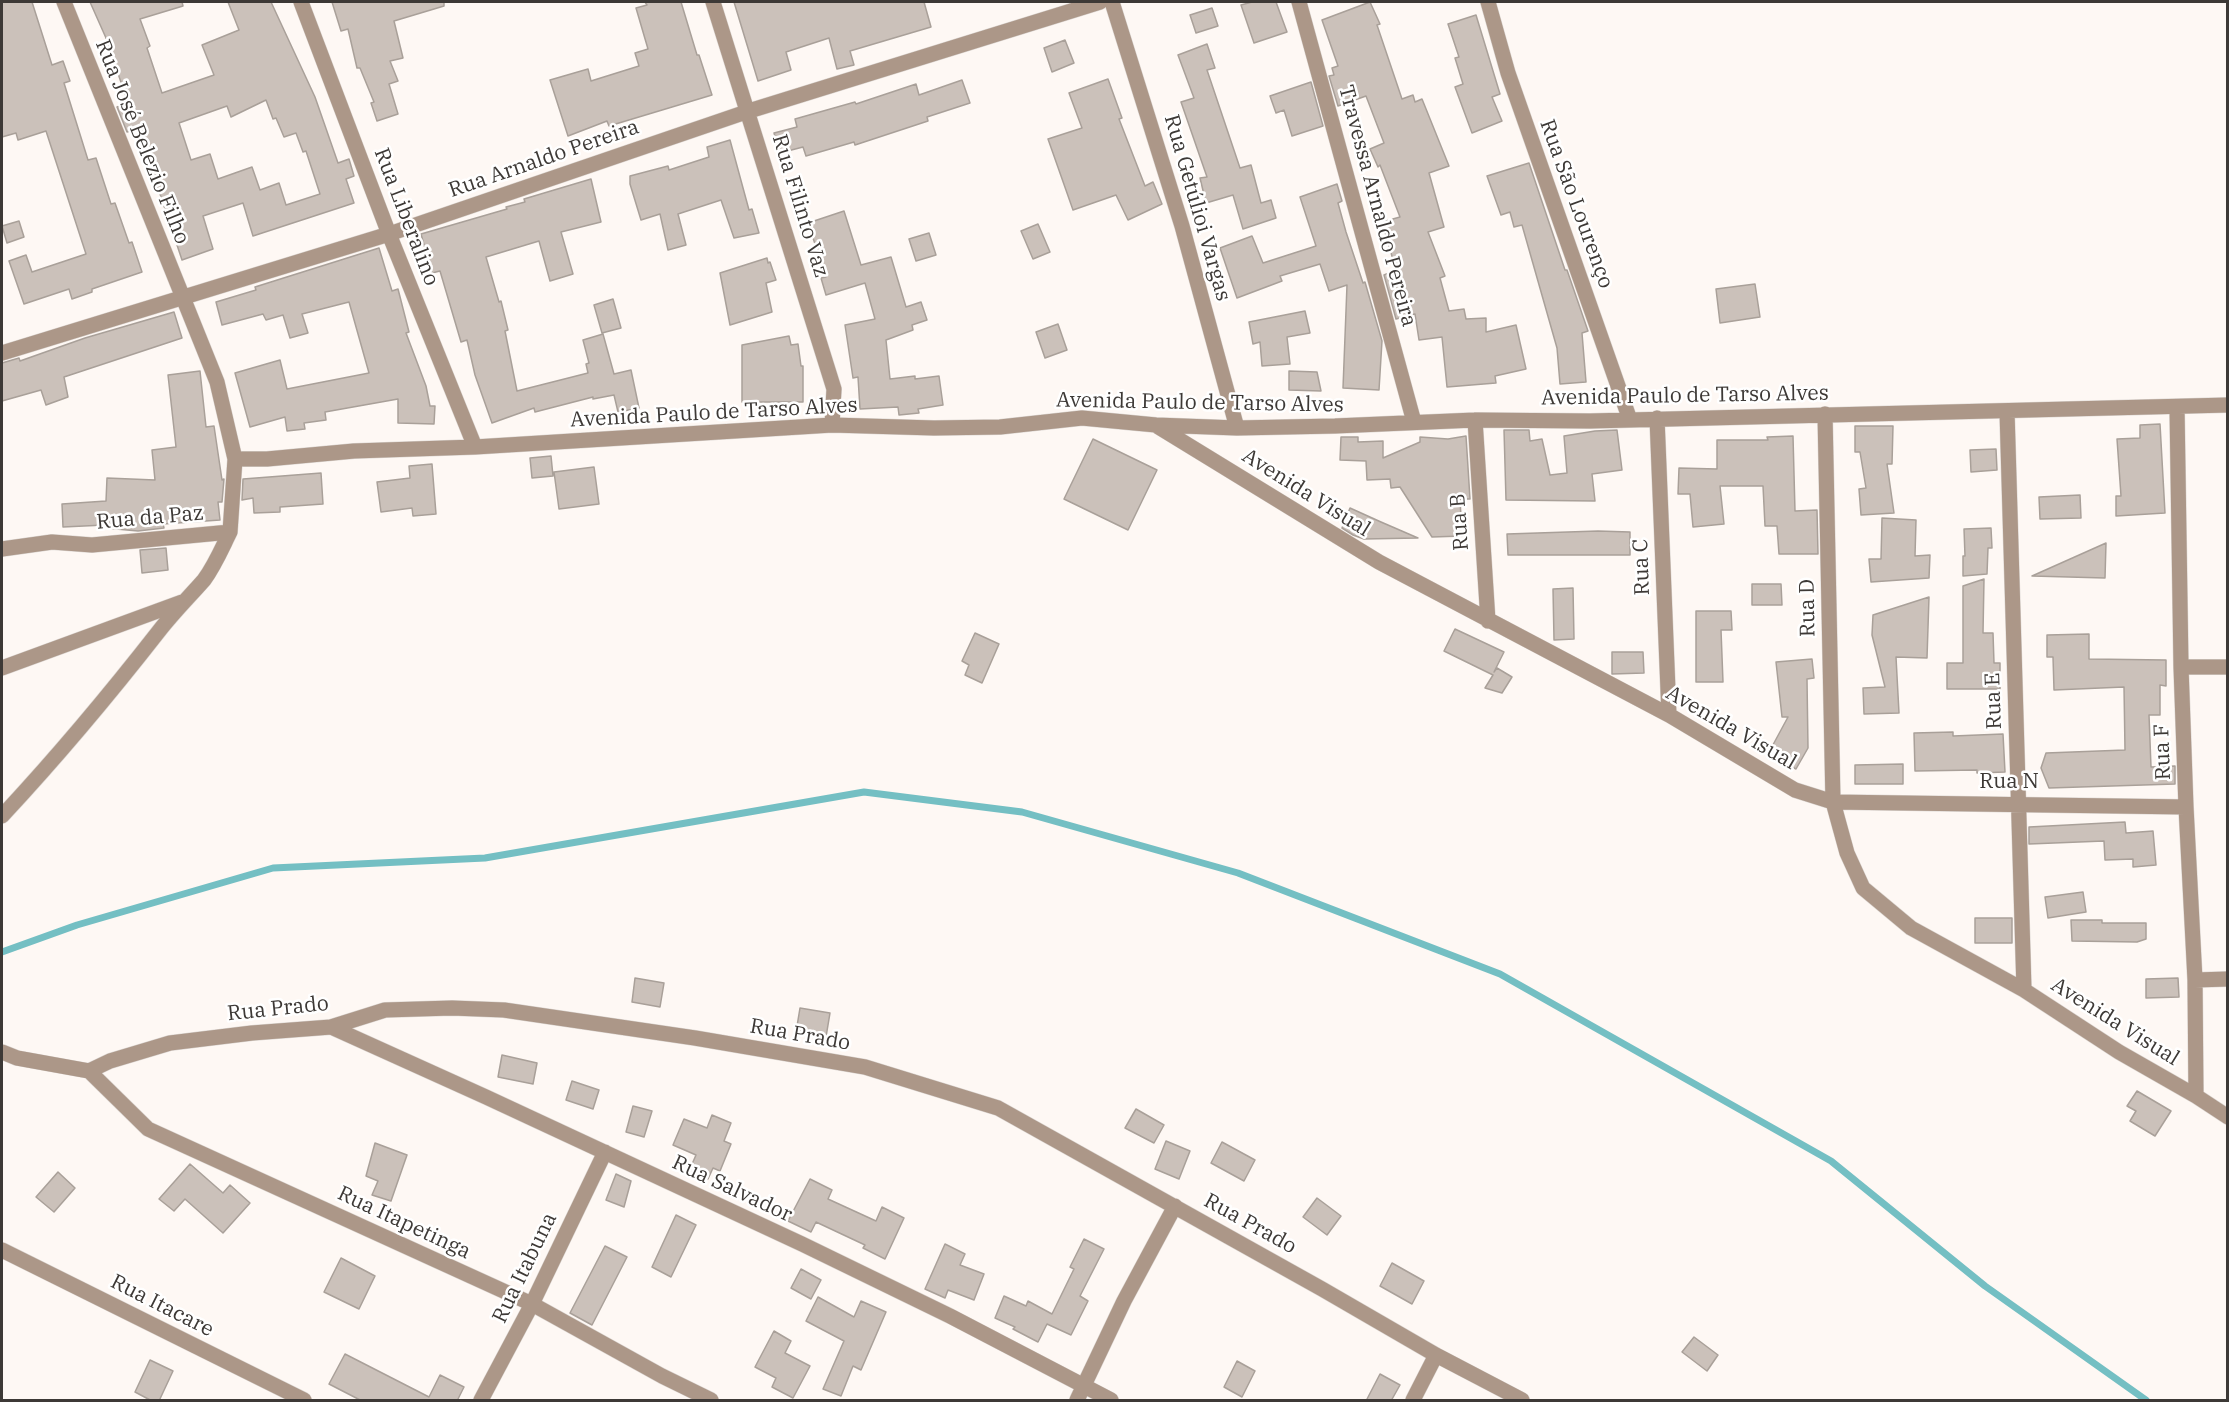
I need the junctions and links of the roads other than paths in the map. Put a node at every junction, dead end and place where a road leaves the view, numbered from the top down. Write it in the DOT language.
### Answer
graph roads {
  1 [pos="64,2"];
  2 [pos="301,2"];
  3 [pos="713,2"];
  4 [pos="1100,2"];
  5 [pos="1112,2"];
  6 [pos="1299,2"];
  7 [pos="1488,2"];
  8 [pos="748,111"];
  9 [pos="389,234"];
  10 [pos="182,298"];
  11 [pos="2,353"];
  12 [pos="2228,405"];
  13 [pos="2178,407"];
  14 [pos="2007,411"];
  15 [pos="1826,414"];
  16 [pos="1657,418"];
  17 [pos="1475,420"];
  18 [pos="1630,420"];
  19 [pos="1414,422"];
  20 [pos="832,425"];
  21 [pos="1156,425"];
  22 [pos="1237,428"];
  23 [pos="475,447"];
  24 [pos="235,459"];
  25 [pos="230,532"];
  26 [pos="2,549"];
  27 [pos="183,601"];
  28 [pos="1488,621"];
  29 [pos="2181,667"];
  30 [pos="2228,667"];
  31 [pos="2,668"];
  32 [pos="1669,715"];
  33 [pos="1833,802"];
  34 [pos="2018,803"];
  35 [pos="2186,807"];
  36 [pos="2,816"];
  37 [pos="2228,979"];
  38 [pos="2195,980"];
  39 [pos="2024,990"];
  40 [pos="330,1027"];
  41 [pos="2,1052"];
  42 [pos="89,1071"];
  43 [pos="2196,1096"];
  44 [pos="2228,1117"];
  45 [pos="605,1152"];
  46 [pos="1175,1206"];
  47 [pos="2,1250"];
  48 [pos="532,1304"];
  49 [pos="1436,1355"];
  50 [pos="1080,1394"];
  51 [pos="304,1401"];
  52 [pos="481,1401"];
  53 [pos="711,1401"];
  54 [pos="1111,1401"];
  55 [pos="1413,1401"];
  56 [pos="1522,1401"];
  1 -- 10 [label="street, Rua José Belezio Filho"];
  2 -- 9 [label="street, Rua Liberalino"];
  3 -- 8 [label="street, Rua Filinto Vaz"];
  4 -- 8 [label="street, Rua Arnaldo Pereira"];
  5 -- 22 [label="street, Rua Getúlioi Vargas"];
  6 -- 19 [label="street, Travessa Arnaldo Pereira"];
  7 -- 18 [label="street, Rua São Lourenço"];
  8 -- 9 [label="street, Rua Arnaldo Pereira"];
  8 -- 20 [label="street, Rua Filinto Vaz"];
  9 -- 10 [label="street, Rua Arnaldo Pereira"];
  9 -- 23 [label="street, Rua Liberalino"];
  10 -- 11 [label="street, Rua Arnaldo Pereira"];
  10 -- 24 [label="street"];
  12 -- 13 [label="street, Avenida Paulo de Tarso Alves"];
  13 -- 14 [label="street, Avenida Paulo de Tarso Alves"];
  13 -- 29 [label="street, Rua F"];
  14 -- 15 [label="street, Avenida Paulo de Tarso Alves"];
  14 -- 34 [label="street, Rua E"];
  15 -- 16 [label="street, Avenida Paulo de Tarso Alves"];
  15 -- 33 [label="street, Rua D"];
  16 -- 18 [label="street, Avenida Paulo de Tarso Alves"];
  16 -- 32 [label="street, Rua C"];
  17 -- 18 [label="street, Avenida Paulo de Tarso Alves"];
  17 -- 19 [label="street, Avenida Paulo de Tarso Alves"];
  17 -- 28 [label="street, Rua B"];
  19 -- 22 [label="street, Avenida Paulo de Tarso Alves"];
  20 -- 21 [label="street, Avenida Paulo de Tarso Alves"];
  20 -- 23 [label="street, Avenida Paulo de Tarso Alves"];
  21 -- 22 [label="street, Avenida Paulo de Tarso Alves"];
  21 -- 28 [label="street, Avenida Visual"];
  23 -- 24 [label="street, Avenida Paulo de Tarso Alves"];
  24 -- 25 [label="street, Rua da Paz"];
  25 -- 26 [label="street, Rua da Paz"];
  25 -- 27 [label="street"];
  27 -- 31 [label="street"];
  27 -- 36 [label="street"];
  28 -- 32 [label="street, Avenida Visual"];
  29 -- 30 [label="street"];
  29 -- 35 [label="street, Rua F"];
  32 -- 33 [label="street, Avenida Visual"];
  33 -- 34 [label="street, Rua N"];
  33 -- 39 [label="street, Avenida Visual"];
  34 -- 35 [label="street, Rua N"];
  34 -- 39 [label="street, Rua E"];
  35 -- 38 [label="street, Rua F"];
  37 -- 38 [label="street"];
  38 -- 43 [label="street, Rua F"];
  39 -- 43 [label="street, Avenida Visual"];
  40 -- 42 [label="street, Rua Prado"];
  40 -- 45 [label="street, Rua Salvador"];
  40 -- 46 [label="street, Rua Prado"];
  41 -- 42 [label="street"];
  42 -- 48 [label="street, Rua Itapetinga"];
  43 -- 44 [label="street, Avenida Visual"];
  45 -- 48 [label="street, Rua Itabuna"];
  45 -- 50 [label="street, Rua Salvador"];
  46 -- 49 [label="street, Rua Prado"];
  46 -- 50 [label="street"];
  47 -- 51 [label="street, Rua Itacare"];
  48 -- 52 [label="street, Rua Itabuna"];
  48 -- 53 [label="street, Rua Itapetinga"];
  49 -- 55 [label="street"];
  49 -- 56 [label="street, Rua Prado"];
  50 -- 54 [label="street, Rua Salvador"];
}
